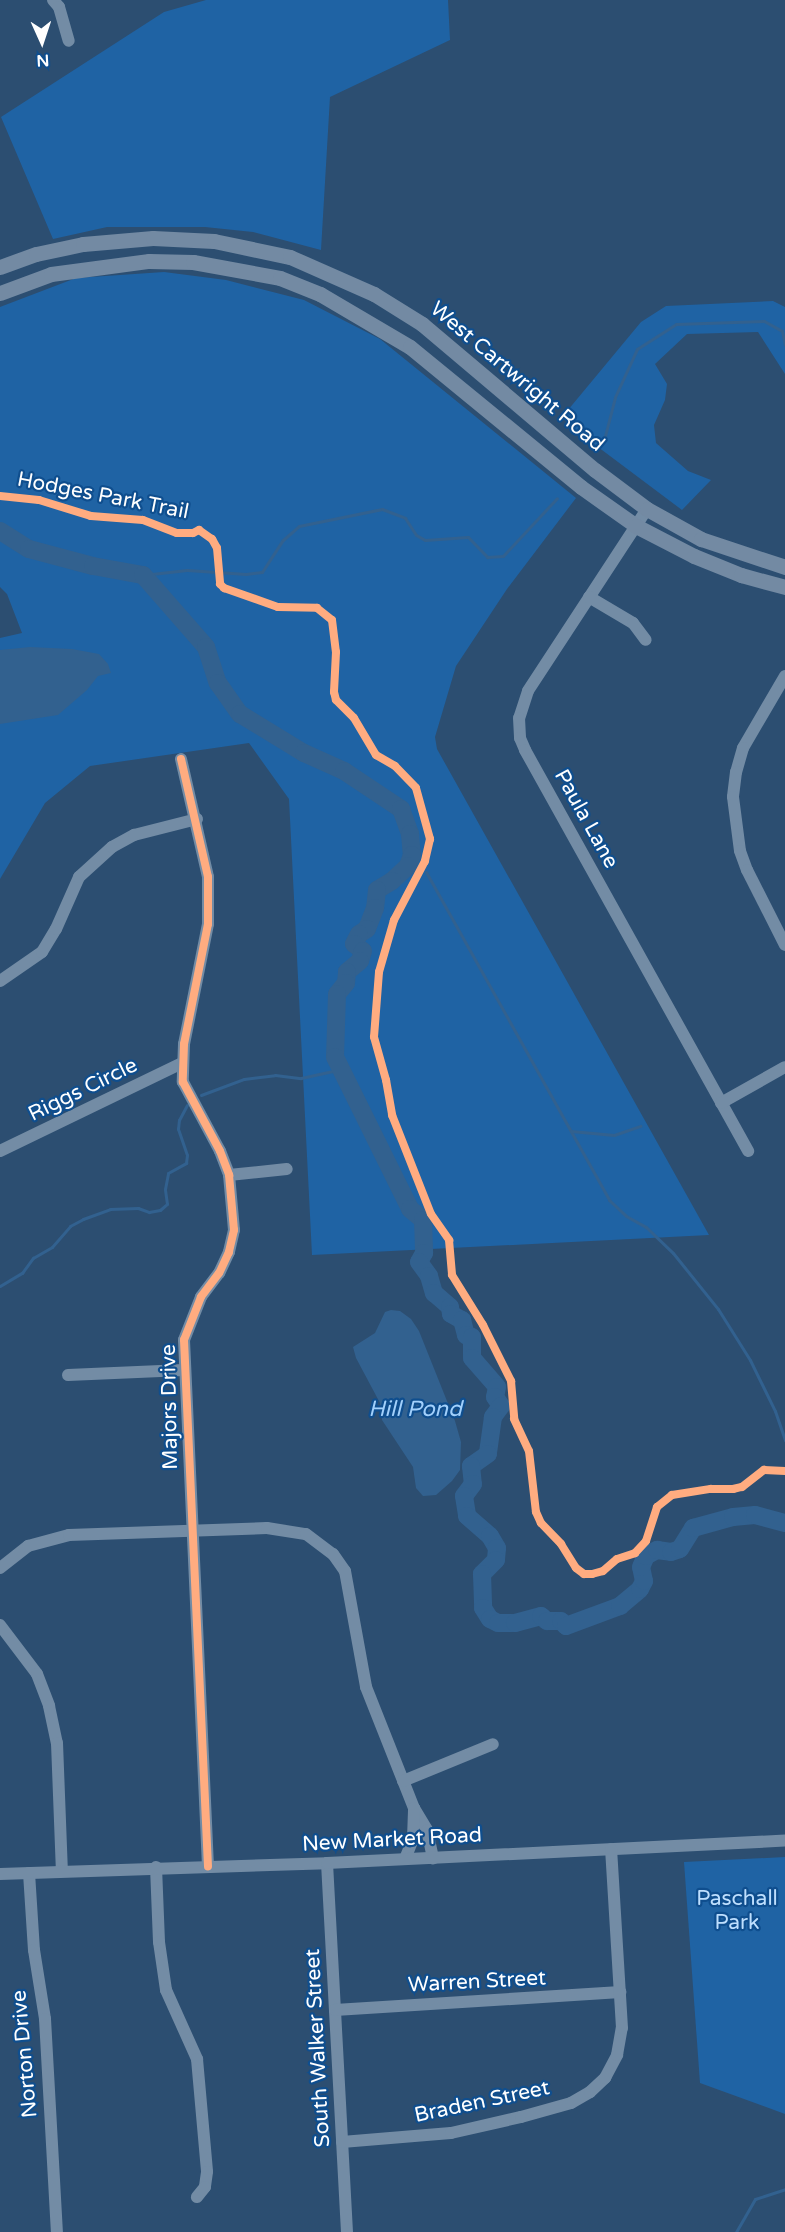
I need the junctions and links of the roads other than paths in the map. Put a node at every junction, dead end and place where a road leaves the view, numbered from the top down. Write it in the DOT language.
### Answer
graph roads {
  1 [pos="53,0"];
  2 [pos="69,41"];
  3 [pos="0,267"];
  4 [pos="344,280"];
  5 [pos="0,292"];
  6 [pos="332,301"];
  7 [pos="521,405"];
  8 [pos="503,425"];
  9 [pos="646,509"];
  10 [pos="636,525"];
  11 [pos="785,567"];
  12 [pos="785,587"];
  13 [pos="589,597"];
  14 [pos="646,640"];
  15 [pos="785,676"];
  16 [pos="181,759"];
  17 [pos="197,819"];
  18 [pos="785,945"];
  19 [pos="0,981"];
  20 [pos="182,1063"];
  21 [pos="785,1066"];
  22 [pos="721,1102"];
  23 [pos="0,1151"];
  24 [pos="748,1151"];
  25 [pos="287,1169"];
  26 [pos="229,1175"];
  27 [pos="184,1370"];
  28 [pos="68,1375"];
  29 [pos="192,1530"];
  30 [pos="0,1568"];
  31 [pos="0,1625"];
  32 [pos="493,1744"];
  33 [pos="403,1781"];
  34 [pos="414,1808"];
  35 [pos="785,1841"];
  36 [pos="611,1849"];
  37 [pos="433,1858"];
  38 [pos="405,1859"];
  39 [pos="327,1863"];
  40 [pos="208,1866"];
  41 [pos="156,1867"];
  42 [pos="62,1871"];
  43 [pos="29,1873"];
  44 [pos="0,1874"];
  45 [pos="620,1992"];
  46 [pos="335,2010"];
  47 [pos="342,2142"];
  48 [pos="197,2197"];
  49 [pos="57,2232"];
  50 [pos="347,2232"];
  1 -- 2 [label="street"];
  3 -- 4 [label="main road, West Cartwright Road"];
  4 -- 6 [label="main road"];
  4 -- 7 [label="main road, West Cartwright Road"];
  5 -- 6 [label="main road, West Cartwright Road"];
  6 -- 8 [label="main road, West Cartwright Road"];
  7 -- 8 [label="main road"];
  7 -- 9 [label="main road, West Cartwright Road"];
  8 -- 10 [label="main road, West Cartwright Road"];
  9 -- 10 [label="street, Paula Lane"];
  9 -- 11 [label="main road, West Cartwright Road"];
  10 -- 12 [label="main road, West Cartwright Road"];
  10 -- 13 [label="street, Paula Lane"];
  13 -- 14 [label="street"];
  13 -- 22 [label="street, Paula Lane"];
  15 -- 18 [label="street"];
  16 -- 17 [label="street, Majors Drive"];
  17 -- 19 [label="street"];
  17 -- 20 [label="street, Majors Drive"];
  20 -- 23 [label="street, Riggs Circle"];
  20 -- 26 [label="street, Majors Drive"];
  21 -- 22 [label="street"];
  22 -- 24 [label="street, Paula Lane"];
  25 -- 26 [label="street"];
  26 -- 27 [label="street, Majors Drive"];
  27 -- 28 [label="street"];
  27 -- 29 [label="street, Majors Drive"];
  29 -- 30 [label="street"];
  29 -- 33 [label="street"];
  29 -- 40 [label="street, Majors Drive"];
  31 -- 42 [label="street"];
  32 -- 33 [label="street"];
  33 -- 34 [label="street"];
  34 -- 37 [label="street"];
  34 -- 38 [label="street"];
  35 -- 36 [label="street, New Market Road"];
  36 -- 37 [label="street, New Market Road"];
  36 -- 45 [label="street, Braden Street"];
  37 -- 38 [label="street, New Market Road"];
  38 -- 39 [label="street, New Market Road"];
  39 -- 40 [label="street, New Market Road"];
  39 -- 46 [label="street, South Walker Street"];
  40 -- 41 [label="street, New Market Road"];
  41 -- 42 [label="street, New Market Road"];
  41 -- 48 [label="street"];
  42 -- 43 [label="street, New Market Road"];
  43 -- 44 [label="street, New Market Road"];
  43 -- 49 [label="street, Norton Drive"];
  45 -- 46 [label="street, Warren Street"];
  45 -- 47 [label="street, Braden Street"];
  46 -- 47 [label="street, South Walker Street"];
  47 -- 50 [label="street, South Walker Street"];
}
